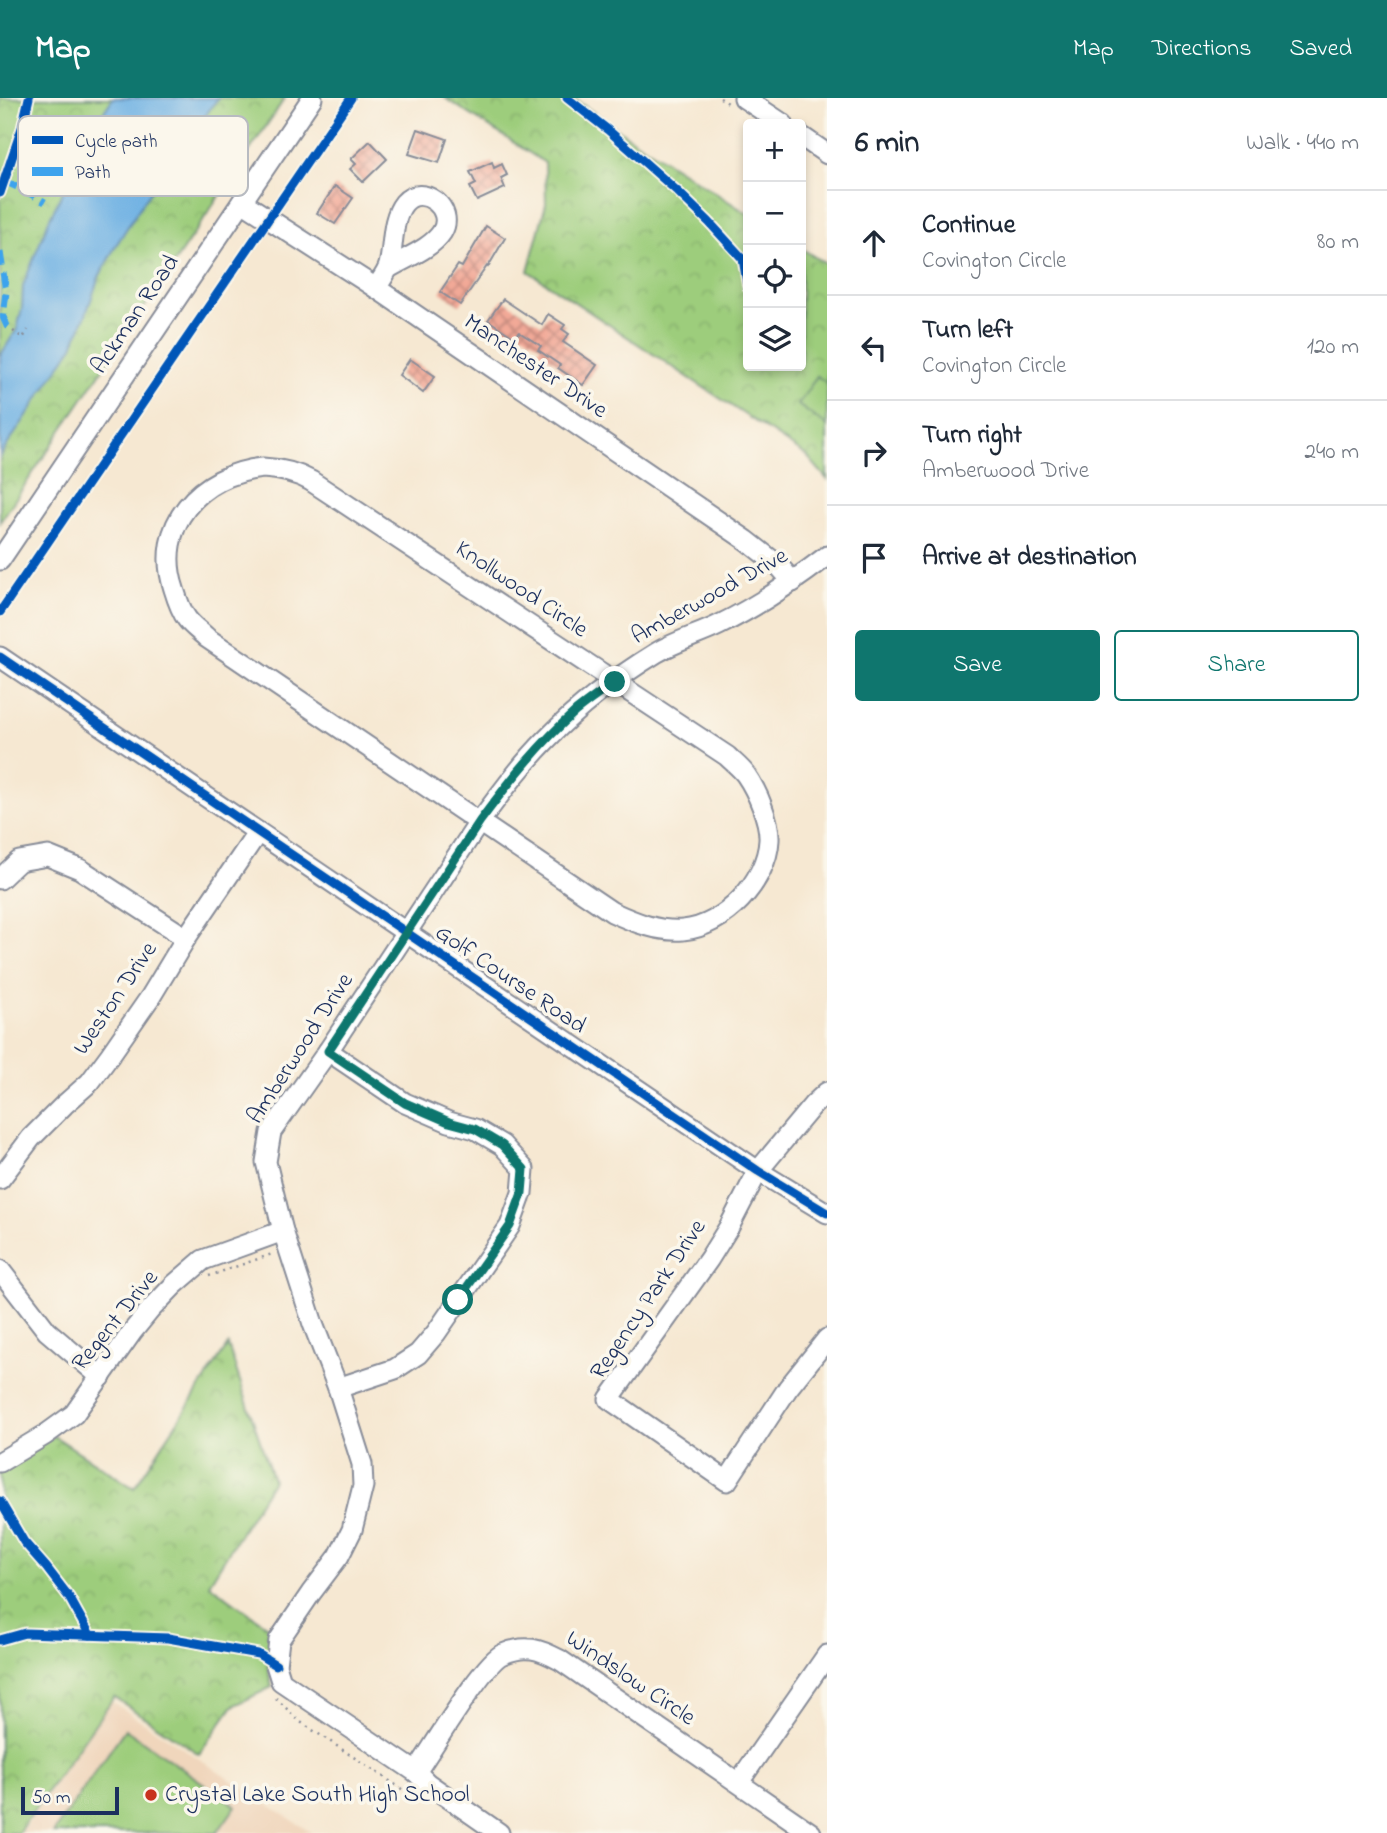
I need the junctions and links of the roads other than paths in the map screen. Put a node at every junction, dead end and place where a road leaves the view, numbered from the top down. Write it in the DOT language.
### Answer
graph roads {
  1 [pos="312,98"];
  2 [pos="744,98"];
  3 [pos="776,119"];
  4 [pos="806,139"];
  5 [pos="827,154"];
  6 [pos="248,193"];
  7 [pos="246,196"];
  8 [pos="242,202"];
  9 [pos="388,268"];
  10 [pos="376,288"];
  11 [pos="827,556"];
  12 [pos="0,560"];
  13 [pos="793,582"];
  14 [pos="0,657"];
  15 [pos="615,682"];
  16 [pos="480,821"];
  17 [pos="258,832"];
  18 [pos="0,879"];
  19 [pos="405,933"];
  20 [pos="186,938"];
  21 [pos="328,1051"];
  22 [pos="827,1092"];
  23 [pos="758,1171"];
  24 [pos="0,1179"];
  25 [pos="827,1213"];
  26 [pos="286,1240"];
  27 [pos="0,1270"];
  28 [pos="827,1339"];
  29 [pos="100,1377"];
  30 [pos="338,1388"];
  31 [pos="0,1462"];
  32 [pos="827,1656"];
  33 [pos="422,1778"];
  34 [pos="739,1782"];
  35 [pos="499,1833"];
  36 [pos="811,1833"];
  1 -- 6 [label="street, Ackman Road"];
  2 -- 3 [label="street"];
  4 -- 5 [label="street"];
  7 -- 8 [label="street, Ackman Road"];
  8 -- 10 [label="street, Manchester Drive"];
  8 -- 12 [label="street, Ackman Road"];
  9 -- 10 [label="street"];
  10 -- 13 [label="street, Manchester Drive"];
  11 -- 13 [label="street, Amberwood Drive"];
  13 -- 15 [label="street, Amberwood Drive"];
  14 -- 17 [label="street, Golf Course Road"];
  15 -- 16 [label="street, Amberwood Drive"];
  15 -- 16 [label="street, Knollwood Circle"];
  15 -- 16 [label="street, Knollwood Circle"];
  16 -- 19 [label="street, Amberwood Drive"];
  17 -- 19 [label="street, Golf Course Road"];
  17 -- 20 [label="street, Weston Drive"];
  18 -- 20 [label="street"];
  19 -- 21 [label="street, Amberwood Drive"];
  19 -- 23 [label="street, Golf Course Road"];
  20 -- 24 [label="street, Weston Drive"];
  21 -- 26 [label="street, Amberwood Drive"];
  21 -- 30 [label="street"];
  22 -- 23 [label="street"];
  23 -- 25 [label="street, Golf Course Road"];
  23 -- 28 [label="street, Regency Park Drive"];
  26 -- 29 [label="street, Regent Drive"];
  26 -- 30 [label="street, Amberwood Drive"];
  27 -- 29 [label="street"];
  29 -- 31 [label="street, Regent Drive"];
  30 -- 33 [label="street, Amberwood Drive"];
  32 -- 34 [label="street"];
  33 -- 34 [label="street, Windslow Circle"];
  33 -- 35 [label="street, Amberwood Drive"];
  34 -- 36 [label="street, Windslow Circle"];
}
